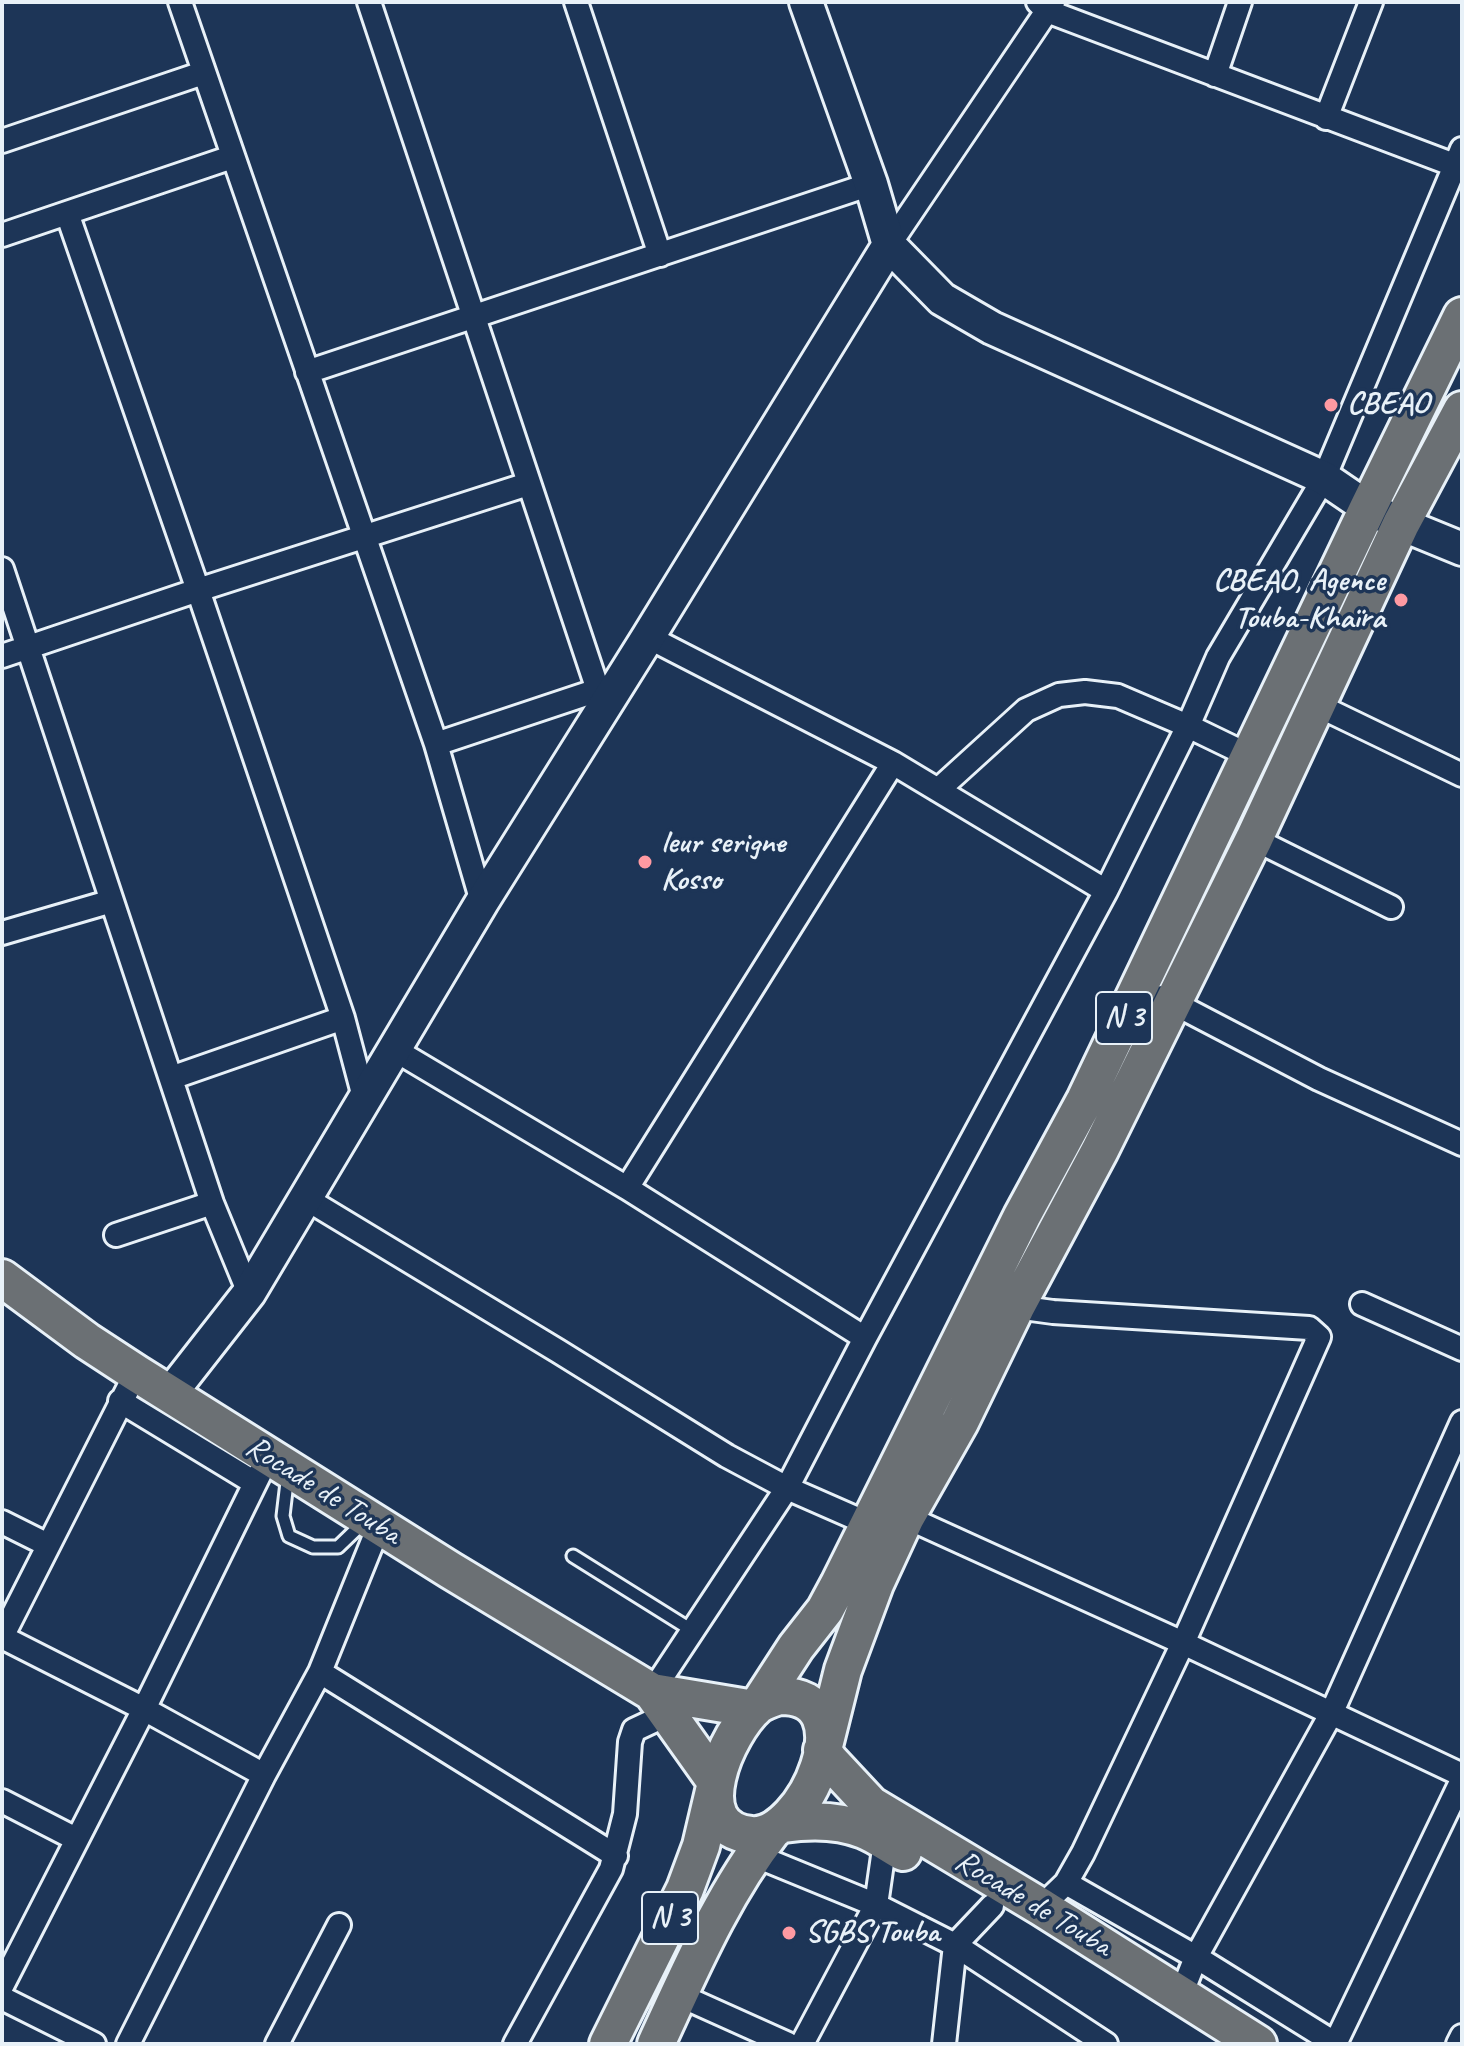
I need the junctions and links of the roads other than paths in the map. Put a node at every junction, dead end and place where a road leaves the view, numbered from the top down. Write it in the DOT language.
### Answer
graph roads {
  1 [pos="180,2"];
  2 [pos="369,2"];
  3 [pos="576,2"];
  4 [pos="806,2"];
  5 [pos="1240,2"];
  6 [pos="1371,2"];
  7 [pos="1046,5"];
  8 [pos="203,73"];
  9 [pos="1215,75"];
  10 [pos="1326,118"];
  11 [pos="2,141"];
  12 [pos="232,157"];
  13 [pos="1460,161"];
  14 [pos="871,184"];
  15 [pos="67,213"];
  16 [pos="2,235"];
  17 [pos="889,245"];
  18 [pos="660,255"];
  19 [pos="473,316"];
  20 [pos="1462,316"];
  21 [pos="307,372"];
  22 [pos="1462,410"];
  23 [pos="1324,478"];
  24 [pos="528,484"];
  25 [pos="1368,508"];
  26 [pos="1401,524"];
  27 [pos="364,538"];
  28 [pos="1462,549"];
  29 [pos="2,569"];
  30 [pos="198,590"];
  31 [pos="648,637"];
  32 [pos="28,648"];
  33 [pos="2,656"];
  34 [pos="601,698"];
  35 [pos="1317,705"];
  36 [pos="1188,726"];
  37 [pos="436,744"];
  38 [pos="1250,756"];
  39 [pos="893,763"];
  40 [pos="1462,775"];
  41 [pos="938,790"];
  42 [pos="1254,839"];
  43 [pos="1106,891"];
  44 [pos="112,901"];
  45 [pos="482,902"];
  46 [pos="1391,907"];
  47 [pos="2,933"];
  48 [pos="1140,985"];
  49 [pos="1174,1002"];
  50 [pos="343,1018"];
  51 [pos="395,1050"];
  52 [pos="171,1078"];
  53 [pos="365,1101"];
  54 [pos="1462,1144"];
  55 [pos="627,1188"];
  56 [pos="305,1198"];
  57 [pos="212,1203"];
  58 [pos="116,1235"];
  59 [pos="2,1278"];
  60 [pos="249,1293"];
  61 [pos="1362,1304"];
  62 [pos="1016,1307"];
  63 [pos="865,1338"];
  64 [pos="1462,1349"];
  65 [pos="128,1387"];
  66 [pos="170,1394"];
  67 [pos="1462,1422"];
  68 [pos="271,1470"];
  69 [pos="787,1488"];
  70 [pos="906,1517"];
  71 [pos="2,1522"];
  72 [pos="373,1522"];
  73 [pos="869,1524"];
  74 [pos="48,1545"];
  75 [pos="573,1556"];
  76 [pos="693,1631"];
  77 [pos="1183,1643"];
  78 [pos="320,1672"];
  79 [pos="660,1703"];
  80 [pos="756,1707"];
  81 [pos="144,1709"];
  82 [pos="1331,1714"];
  83 [pos="824,1746"];
  84 [pos="264,1775"];
  85 [pos="1462,1778"];
  86 [pos="716,1783"];
  87 [pos="2,1801"];
  88 [pos="770,1837"];
  89 [pos="76,1839"];
  90 [pos="885,1842"];
  91 [pos="616,1856"];
  92 [pos="1054,1895"];
  93 [pos="876,1905"];
  94 [pos="992,1906"];
  95 [pos="339,1925"];
  96 [pos="955,1945"];
  97 [pos="1196,1957"];
  98 [pos="2,1986"];
  99 [pos="679,1995"];
  100 [pos="1181,1995"];
  101 [pos="2,1998"];
  102 [pos="1462,2036"];
  103 [pos="94,2044"];
  104 [pos="128,2044"];
  105 [pos="277,2044"];
  106 [pos="515,2044"];
  107 [pos="608,2044"];
  108 [pos="656,2044"];
  109 [pos="788,2044"];
  110 [pos="802,2044"];
  111 [pos="944,2044"];
  112 [pos="1106,2044"];
  113 [pos="1215,2044"];
  114 [pos="1258,2044"];
  115 [pos="1335,2044"];
  116 [pos="1458,2044"];
  1 -- 8 [label="street"];
  2 -- 19 [label="street"];
  3 -- 18 [label="street"];
  4 -- 14 [label="street"];
  5 -- 9 [label="street"];
  6 -- 10 [label="street"];
  7 -- 9 [label="street"];
  7 -- 17 [label="street"];
  8 -- 11 [label="street"];
  8 -- 12 [label="street"];
  9 -- 10 [label="street"];
  10 -- 13 [label="street"];
  12 -- 15 [label="street"];
  12 -- 21 [label="street"];
  13 -- 23 [label="street"];
  14 -- 17 [label="street"];
  14 -- 18 [label="street"];
  15 -- 16 [label="street"];
  15 -- 30 [label="street"];
  17 -- 23 [label="street"];
  17 -- 31 [label="street"];
  18 -- 19 [label="street"];
  19 -- 21 [label="street"];
  19 -- 24 [label="street"];
  20 -- 25 [label="main road, N 3"];
  21 -- 27 [label="street"];
  22 -- 26 [label="main road, N 3"];
  23 -- 25 [label="street"];
  23 -- 36 [label="street"];
  24 -- 27 [label="street"];
  24 -- 34 [label="street"];
  25 -- 26 [label="street"];
  25 -- 38 [label="main road, N 3"];
  26 -- 28 [label="street"];
  26 -- 35 [label="main road, N 3"];
  27 -- 30 [label="street"];
  27 -- 37 [label="street"];
  29 -- 32 [label="street"];
  30 -- 32 [label="street"];
  30 -- 50 [label="street"];
  31 -- 34 [label="street"];
  31 -- 39 [label="street"];
  32 -- 33 [label="street"];
  32 -- 44 [label="street"];
  34 -- 37 [label="street"];
  34 -- 45 [label="street"];
  35 -- 40 [label="street"];
  35 -- 42 [label="main road, N 3"];
  36 -- 38 [label="street"];
  36 -- 41 [label="street"];
  36 -- 43 [label="street"];
  37 -- 45 [label="street"];
  38 -- 48 [label="main road, N 3"];
  39 -- 41 [label="street"];
  39 -- 55 [label="street"];
  41 -- 43 [label="street"];
  42 -- 46 [label="street"];
  42 -- 49 [label="main road, N 3"];
  43 -- 63 [label="street"];
  44 -- 47 [label="street"];
  44 -- 52 [label="street"];
  45 -- 51 [label="street"];
  48 -- 49 [label="street"];
  48 -- 73 [label="main road, N 3"];
  49 -- 54 [label="street"];
  49 -- 62 [label="main road, N 3"];
  50 -- 52 [label="street"];
  50 -- 53 [label="street"];
  51 -- 53 [label="street"];
  51 -- 55 [label="street"];
  52 -- 57 [label="street"];
  53 -- 56 [label="street"];
  55 -- 63 [label="street"];
  56 -- 60 [label="street"];
  56 -- 69 [label="street"];
  57 -- 58 [label="street"];
  57 -- 60 [label="street"];
  59 -- 65 [label="main road, Rocade de Touba"];
  60 -- 66 [label="street"];
  61 -- 64 [label="street"];
  62 -- 70 [label="main road, N 3"];
  62 -- 77 [label="street"];
  63 -- 69 [label="street"];
  65 -- 66 [label="main road, Rocade de Touba"];
  65 -- 68 [label="street"];
  65 -- 74 [label="street"];
  66 -- 68 [label="main road, Rocade de Touba"];
  67 -- 82 [label="street"];
  68 -- 72 [label="main road, Rocade de Touba"];
  68 -- 72 [label="lane"];
  68 -- 81 [label="street"];
  69 -- 73 [label="street"];
  69 -- 76 [label="street"];
  70 -- 77 [label="street"];
  70 -- 83 [label="main road, N 3"];
  71 -- 74 [label="street"];
  72 -- 78 [label="street"];
  72 -- 79 [label="main road, Rocade de Touba"];
  73 -- 80 [label="main road, N 3"];
  74 -- 81 [label="street"];
  75 -- 76 [label="lane"];
  76 -- 79 [label="street"];
  77 -- 82 [label="street"];
  77 -- 92 [label="street"];
  78 -- 84 [label="street"];
  78 -- 91 [label="street"];
  79 -- 80 [label="main road, Rocade de Touba"];
  79 -- 86 [label="main road, Rocade de Touba"];
  79 -- 91 [label="street"];
  80 -- 83 [label="main road"];
  80 -- 86 [label="main road"];
  81 -- 84 [label="street"];
  81 -- 89 [label="street"];
  82 -- 85 [label="street"];
  82 -- 97 [label="street"];
  83 -- 88 [label="main road"];
  83 -- 92 [label="main road, Rocade de Touba"];
  84 -- 104 [label="street"];
  85 -- 115 [label="street"];
  86 -- 88 [label="main road"];
  86 -- 107 [label="main road, N 3"];
  87 -- 89 [label="street"];
  88 -- 90 [label="main road, Rocade de Touba"];
  88 -- 93 [label="street"];
  88 -- 99 [label="main road, N 3"];
  89 -- 98 [label="street"];
  90 -- 93 [label="street"];
  90 -- 94 [label="main road, Rocade de Touba"];
  91 -- 106 [label="street"];
  92 -- 97 [label="street"];
  92 -- 100 [label="main road, Rocade de Touba"];
  93 -- 96 [label="street"];
  93 -- 110 [label="street"];
  94 -- 96 [label="street"];
  94 -- 113 [label="main road, Rocade de Touba"];
  95 -- 105 [label="street"];
  96 -- 111 [label="street"];
  96 -- 112 [label="street"];
  97 -- 100 [label="street"];
  97 -- 115 [label="street"];
  99 -- 108 [label="main road, N 3"];
  99 -- 109 [label="street"];
  100 -- 114 [label="main road, Rocade de Touba"];
  101 -- 103 [label="street"];
  102 -- 116 [label="street"];
}
